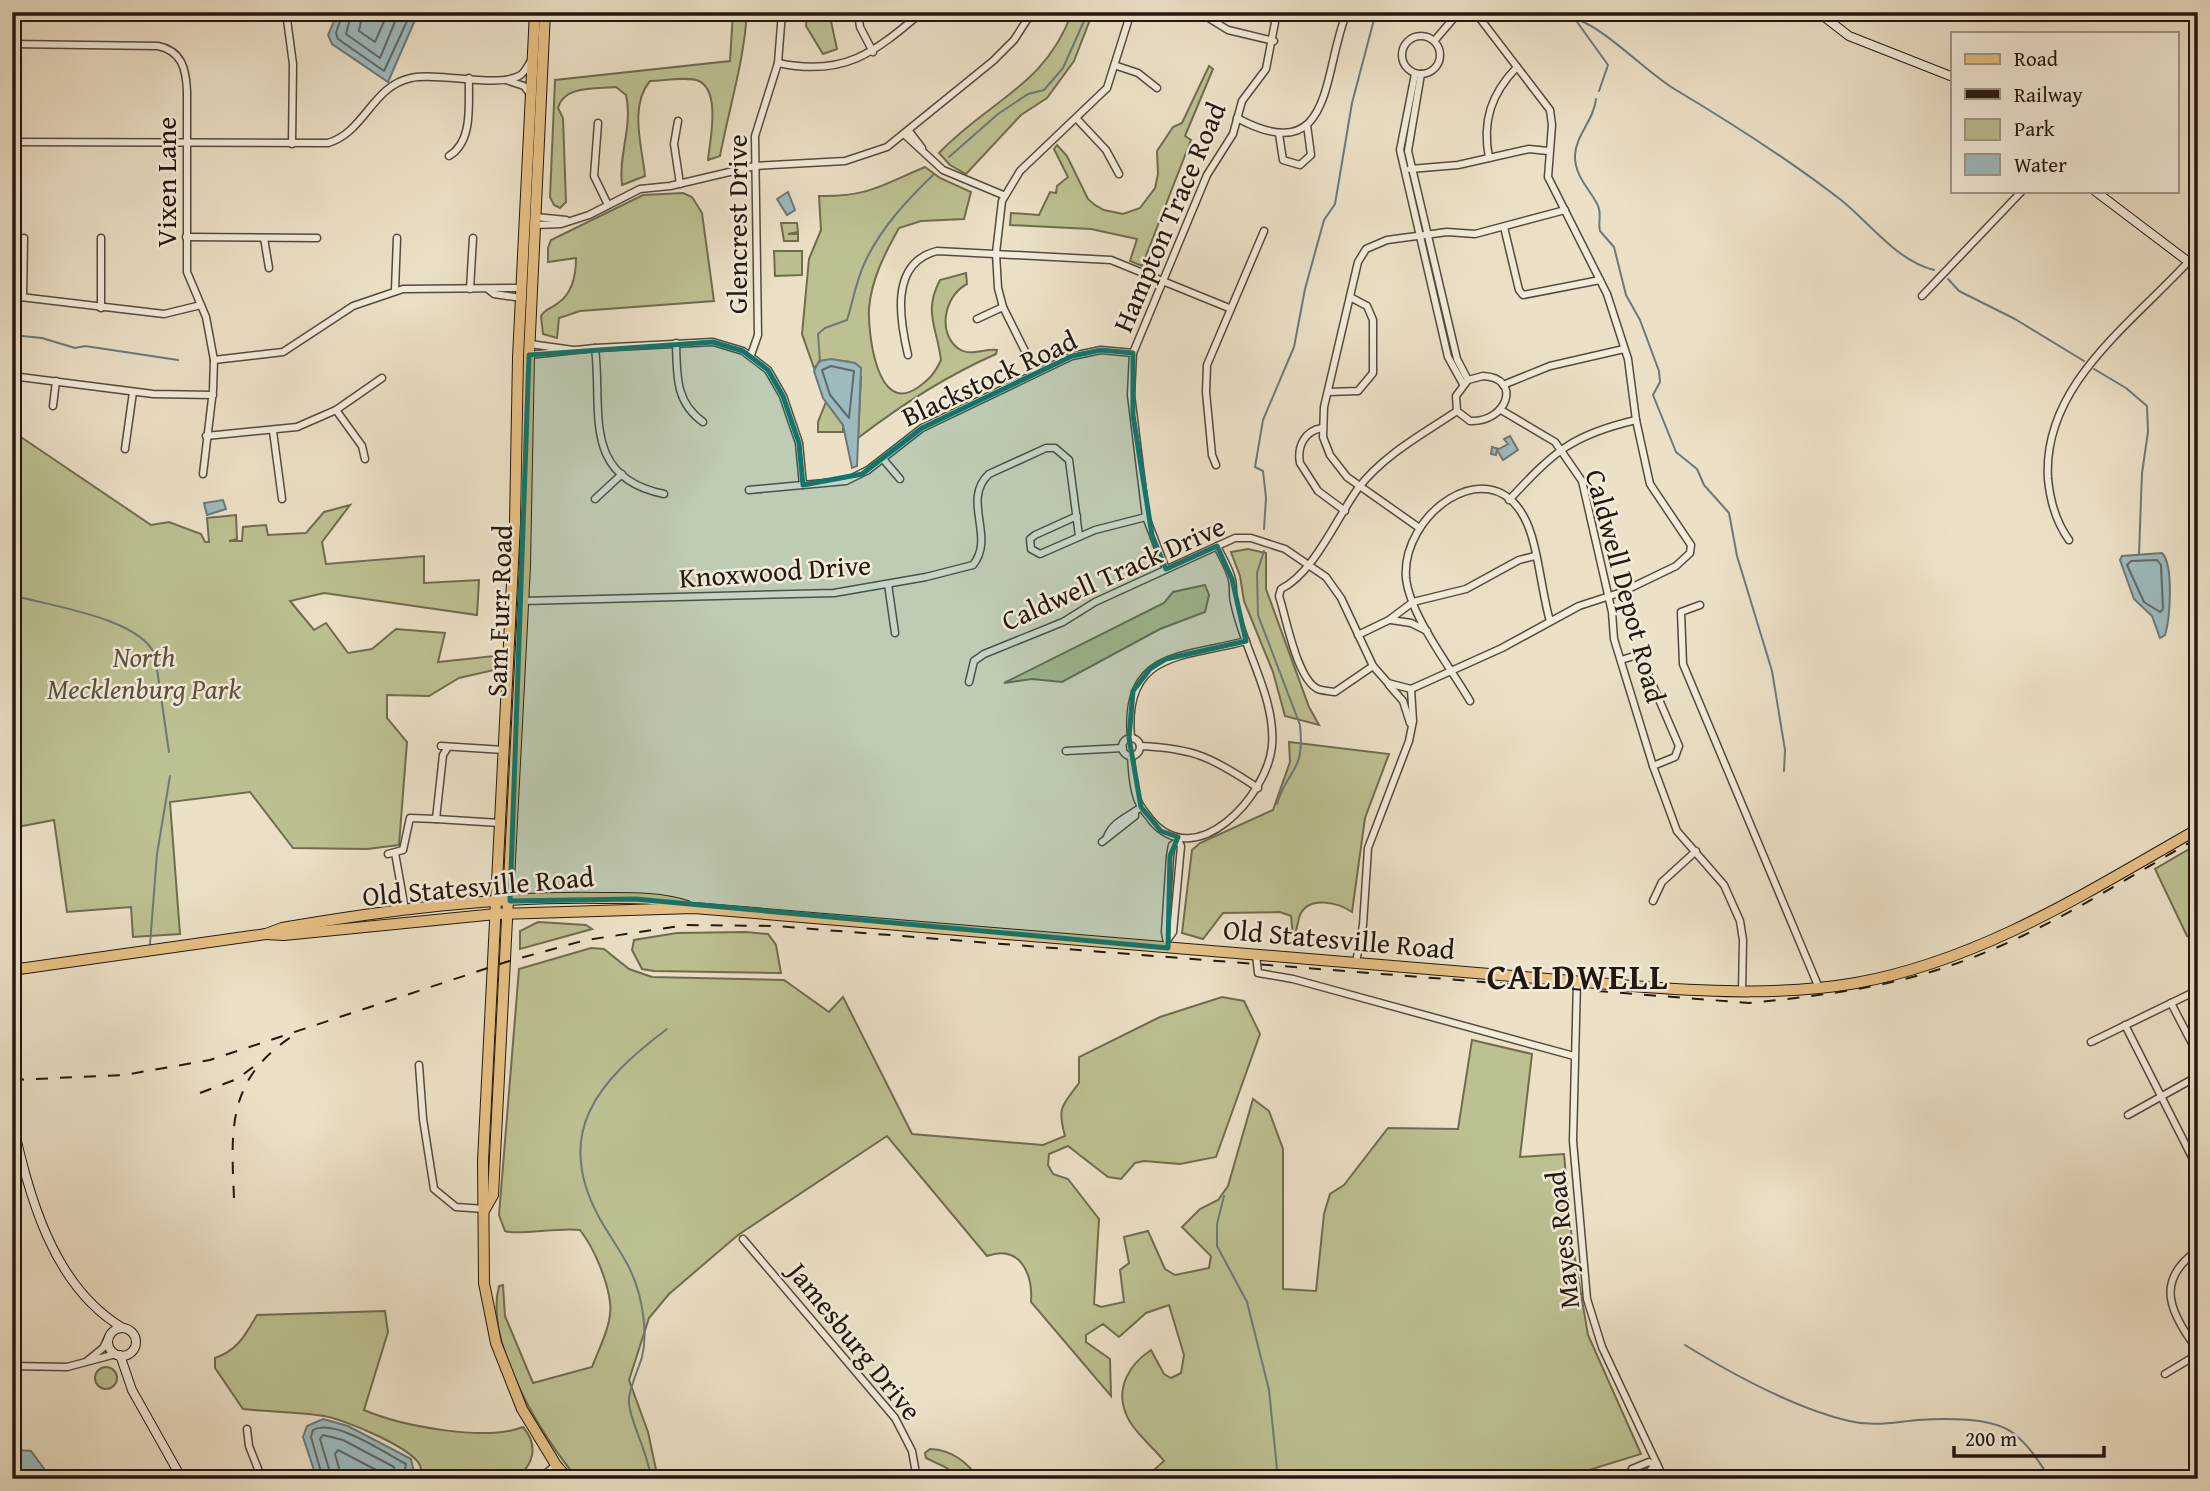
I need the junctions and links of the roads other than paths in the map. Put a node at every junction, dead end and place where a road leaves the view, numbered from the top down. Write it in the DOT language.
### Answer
graph roads {
  1 [pos="286,12"];
  2 [pos="535,12"];
  3 [pos="545,12"];
  4 [pos="782,12"];
  5 [pos="858,12"];
  6 [pos="922,12"];
  7 [pos="1032,12"];
  8 [pos="1131,12"];
  9 [pos="1199,12"];
  10 [pos="1277,12"];
  11 [pos="1347,12"];
  12 [pos="1459,12"];
  13 [pos="1475,12"];
  14 [pos="1818,12"];
  15 [pos="1436,40"];
  16 [pos="1274,41"];
  17 [pos="12,44"];
  18 [pos="873,52"];
  19 [pos="533,57"];
  20 [pos="778,63"];
  21 [pos="1116,66"];
  22 [pos="1517,67"];
  23 [pos="1418,74"];
  24 [pos="1951,76"];
  25 [pos="469,78"];
  26 [pos="506,79"];
  27 [pos="1157,88"];
  28 [pos="531,96"];
  29 [pos="1237,118"];
  30 [pos="1077,119"];
  31 [pos="678,121"];
  32 [pos="598,123"];
  33 [pos="1307,125"];
  34 [pos="529,128"];
  35 [pos="907,133"];
  36 [pos="1279,134"];
  37 [pos="12,142"];
  38 [pos="186,144"];
  39 [pos="292,145"];
  40 [pos="1548,151"];
  41 [pos="449,156"];
  42 [pos="1489,158"];
  43 [pos="755,166"];
  44 [pos="1413,169"];
  45 [pos="1404,170"];
  46 [pos="1119,174"];
  47 [pos="680,184"];
  48 [pos="2021,192"];
  49 [pos="2096,192"];
  50 [pos="1003,195"];
  51 [pos="608,205"];
  52 [pos="1565,210"];
  53 [pos="536,221"];
  54 [pos="1504,227"];
  55 [pos="1264,231"];
  56 [pos="1424,235"];
  57 [pos="186,237"];
  58 [pos="24,238"];
  59 [pos="101,238"];
  60 [pos="264,238"];
  61 [pos="317,238"];
  62 [pos="397,238"];
  63 [pos="474,238"];
  64 [pos="996,253"];
  65 [pos="2188,262"];
  66 [pos="269,268"];
  67 [pos="2198,269"];
  68 [pos="1600,280"];
  69 [pos="1162,281"];
  70 [pos="470,289"];
  71 [pos="395,290"];
  72 [pos="521,293"];
  73 [pos="12,296"];
  74 [pos="1922,296"];
  75 [pos="23,297"];
  76 [pos="1350,298"];
  77 [pos="201,305"];
  78 [pos="101,307"];
  79 [pos="1003,307"];
  80 [pos="1229,309"];
  81 [pos="976,319"];
  82 [pos="676,343"];
  83 [pos="595,348"];
  84 [pos="529,349"];
  85 [pos="1624,349"];
  86 [pos="573,350"];
  87 [pos="1133,353"];
  88 [pos="751,355"];
  89 [pos="908,355"];
  90 [pos="214,360"];
  91 [pos="1036,373"];
  92 [pos="12,376"];
  93 [pos="382,378"];
  94 [pos="56,381"];
  95 [pos="1466,382"];
  96 [pos="1503,385"];
  97 [pos="133,392"];
  98 [pos="1328,392"];
  99 [pos="528,393"];
  100 [pos="213,395"];
  101 [pos="53,406"];
  102 [pos="336,410"];
  103 [pos="1501,410"];
  104 [pos="1457,411"];
  105 [pos="1636,420"];
  106 [pos="703,422"];
  107 [pos="1322,428"];
  108 [pos="274,431"];
  109 [pos="206,436"];
  110 [pos="125,449"];
  111 [pos="1560,449"];
  112 [pos="365,459"];
  113 [pos="883,459"];
  114 [pos="1216,465"];
  115 [pos="202,474"];
  116 [pos="622,474"];
  117 [pos="900,479"];
  118 [pos="803,485"];
  119 [pos="1360,486"];
  120 [pos="750,489"];
  121 [pos="664,494"];
  122 [pos="282,499"];
  123 [pos="595,499"];
  124 [pos="1509,500"];
  125 [pos="1345,511"];
  126 [pos="1077,516"];
  127 [pos="1146,517"];
  128 [pos="515,523"];
  129 [pos="1418,527"];
  130 [pos="1079,536"];
  131 [pos="2069,540"];
  132 [pos="1217,546"];
  133 [pos="1535,556"];
  134 [pos="1307,564"];
  135 [pos="1166,569"];
  136 [pos="888,584"];
  137 [pos="1609,597"];
  138 [pos="523,601"];
  139 [pos="1413,602"];
  140 [pos="1700,605"];
  141 [pos="1390,620"];
  142 [pos="1550,621"];
  143 [pos="1429,631"];
  144 [pos="895,633"];
  145 [pos="1358,635"];
  146 [pos="1246,640"];
  147 [pos="1621,660"];
  148 [pos="1373,666"];
  149 [pos="1452,670"];
  150 [pos="969,682"];
  151 [pos="1388,683"];
  152 [pos="1410,689"];
  153 [pos="1470,701"];
  154 [pos="1411,727"];
  155 [pos="1131,738"];
  156 [pos="1140,746"];
  157 [pos="1123,748"];
  158 [pos="504,750"];
  159 [pos="1066,751"];
  160 [pos="1131,755"];
  161 [pos="1653,766"];
  162 [pos="1258,788"];
  163 [pos="1138,810"];
  164 [pos="436,819"];
  165 [pos="500,823"];
  166 [pos="2198,829"];
  167 [pos="1104,839"];
  168 [pos="1177,840"];
  169 [pos="1696,851"];
  170 [pos="1168,888"];
  171 [pos="1177,888"];
  172 [pos="510,901"];
  173 [pos="1653,901"];
  174 [pos="496,902"];
  175 [pos="694,908"];
  176 [pos="405,909"];
  177 [pos="381,914"];
  178 [pos="496,914"];
  179 [pos="509,914"];
  180 [pos="322,931"];
  181 [pos="266,934"];
  182 [pos="1168,944"];
  183 [pos="1256,954"];
  184 [pos="1356,962"];
  185 [pos="12,970"];
  186 [pos="1577,981"];
  187 [pos="1819,988"];
  188 [pos="2198,990"];
  189 [pos="1742,992"];
  190 [pos="2171,1003"];
  191 [pos="2125,1025"];
  192 [pos="2091,1042"];
  193 [pos="2198,1055"];
  194 [pos="1574,1056"];
  195 [pos="419,1065"];
  196 [pos="2198,1076"];
  197 [pos="2161,1096"];
  198 [pos="2128,1115"];
  199 [pos="12,1120"];
  200 [pos="2197,1164"];
  201 [pos="485,1209"];
  202 [pos="743,1239"];
  203 [pos="2198,1250"];
  204 [pos="104,1315"];
  205 [pos="123,1328"];
  206 [pos="109,1335"];
  207 [pos="2198,1352"];
  208 [pos="122,1354"];
  209 [pos="87,1361"];
  210 [pos="12,1366"];
  211 [pos="2165,1374"];
  212 [pos="247,1429"];
  213 [pos="556,1465"];
  214 [pos="1656,1465"];
  215 [pos="182,1479"];
  216 [pos="262,1479"];
  217 [pos="538,1479"];
  218 [pos="568,1479"];
  219 [pos="917,1479"];
  220 [pos="1619,1479"];
  221 [pos="1664,1479"];
  1 -- 39 [label="street"];
  2 -- 19 [label="main road, Sam Furr Road"];
  3 -- 53 [label="main road, Sam Furr Road"];
  4 -- 20 [label="street, Glencrest Drive"];
  5 -- 18 [label="street"];
  6 -- 18 [label="street"];
  7 -- 35 [label="street"];
  8 -- 21 [label="street"];
  9 -- 16 [label="street"];
  10 -- 16 [label="street, Hampton Trace Road"];
  11 -- 33 [label="street"];
  12 -- 15 [label="street"];
  13 -- 22 [label="street"];
  14 -- 24 [label="street"];
  15 -- 23 [label="street"];
  15 -- 23 [label="street"];
  16 -- 29 [label="street, Hampton Trace Road"];
  17 -- 38 [label="street, Vixen Lane"];
  18 -- 20 [label="street"];
  19 -- 26 [label="street"];
  19 -- 28 [label="main road, Sam Furr Road"];
  20 -- 43 [label="street, Glencrest Drive"];
  21 -- 27 [label="street"];
  21 -- 30 [label="street"];
  22 -- 40 [label="street"];
  22 -- 42 [label="street"];
  23 -- 44 [label="street"];
  23 -- 45 [label="street"];
  25 -- 26 [label="street"];
  25 -- 39 [label="street"];
  25 -- 41 [label="street"];
  26 -- 28 [label="street"];
  28 -- 34 [label="main road, Sam Furr Road"];
  29 -- 36 [label="street"];
  29 -- 69 [label="street, Hampton Trace Road"];
  30 -- 46 [label="street"];
  30 -- 50 [label="street"];
  31 -- 47 [label="street"];
  32 -- 51 [label="street"];
  33 -- 36 [label="street"];
  33 -- 36 [label="street"];
  34 -- 53 [label="main road"];
  34 -- 72 [label="main road, Sam Furr Road"];
  35 -- 43 [label="street"];
  35 -- 50 [label="street"];
  37 -- 38 [label="street"];
  38 -- 39 [label="street"];
  38 -- 57 [label="street, Vixen Lane"];
  40 -- 42 [label="street"];
  40 -- 52 [label="street"];
  42 -- 44 [label="street"];
  43 -- 47 [label="street"];
  43 -- 88 [label="street, Glencrest Drive"];
  44 -- 45 [label="street"];
  44 -- 56 [label="street"];
  45 -- 56 [label="street"];
  47 -- 51 [label="street"];
  48 -- 74 [label="street"];
  49 -- 65 [label="street"];
  50 -- 64 [label="street"];
  51 -- 53 [label="street"];
  52 -- 54 [label="street"];
  52 -- 68 [label="street"];
  53 -- 84 [label="main road, Sam Furr Road"];
  54 -- 56 [label="street"];
  54 -- 68 [label="street"];
  55 -- 80 [label="street"];
  56 -- 76 [label="street"];
  56 -- 95 [label="street"];
  57 -- 60 [label="street"];
  57 -- 77 [label="street, Vixen Lane"];
  58 -- 75 [label="street"];
  59 -- 78 [label="street"];
  60 -- 61 [label="street"];
  60 -- 66 [label="street"];
  62 -- 71 [label="street"];
  63 -- 70 [label="street"];
  64 -- 69 [label="street"];
  64 -- 79 [label="street"];
  64 -- 89 [label="street"];
  65 -- 67 [label="street"];
  65 -- 131 [label="street"];
  68 -- 85 [label="street"];
  69 -- 80 [label="street"];
  69 -- 87 [label="street, Hampton Trace Road"];
  70 -- 71 [label="street"];
  70 -- 72 [label="street"];
  71 -- 90 [label="street"];
  72 -- 99 [label="main road"];
  72 -- 128 [label="main road, Sam Furr Road"];
  73 -- 75 [label="street"];
  75 -- 78 [label="street"];
  76 -- 98 [label="street"];
  76 -- 98 [label="street"];
  77 -- 78 [label="street"];
  77 -- 90 [label="street, Vixen Lane"];
  79 -- 81 [label="street"];
  79 -- 91 [label="street"];
  80 -- 114 [label="street"];
  82 -- 83 [label="street"];
  82 -- 88 [label="street"];
  82 -- 106 [label="street"];
  83 -- 86 [label="street"];
  83 -- 116 [label="street"];
  84 -- 86 [label="street"];
  84 -- 86 [label="street"];
  84 -- 99 [label="main road, Sam Furr Road"];
  85 -- 96 [label="street"];
  85 -- 105 [label="street"];
  87 -- 91 [label="street, Blackstock Road"];
  87 -- 127 [label="street, Hampton Trace Road"];
  88 -- 118 [label="street"];
  90 -- 100 [label="street, Vixen Lane"];
  91 -- 113 [label="street, Blackstock Road"];
  92 -- 94 [label="street"];
  93 -- 102 [label="street"];
  94 -- 97 [label="street"];
  94 -- 101 [label="street"];
  95 -- 96 [label="street"];
  95 -- 104 [label="street"];
  96 -- 103 [label="street"];
  97 -- 100 [label="street"];
  97 -- 110 [label="street"];
  98 -- 107 [label="street"];
  99 -- 138 [label="main road, Sam Furr Road"];
  100 -- 109 [label="street, Vixen Lane"];
  102 -- 108 [label="street"];
  102 -- 112 [label="street"];
  103 -- 104 [label="street"];
  103 -- 111 [label="street, Caldwell Depot Road"];
  104 -- 119 [label="street"];
  105 -- 111 [label="street"];
  105 -- 137 [label="street"];
  107 -- 119 [label="street"];
  107 -- 125 [label="street"];
  108 -- 109 [label="street"];
  108 -- 122 [label="street"];
  109 -- 115 [label="street, Vixen Lane"];
  111 -- 124 [label="street"];
  111 -- 137 [label="street, Caldwell Depot Road"];
  113 -- 117 [label="street"];
  113 -- 118 [label="street, Blackstock Road"];
  116 -- 121 [label="street"];
  116 -- 123 [label="street"];
  118 -- 120 [label="street, Blackstock Road"];
  119 -- 125 [label="street"];
  119 -- 129 [label="street"];
  124 -- 129 [label="street"];
  124 -- 133 [label="street"];
  125 -- 134 [label="street"];
  126 -- 130 [label="street, Knoxwood Drive"];
  126 -- 130 [label="street"];
  126 -- 136 [label="street, Knoxwood Drive"];
  127 -- 130 [label="street"];
  127 -- 135 [label="street, Hampton Trace Road"];
  128 -- 138 [label="main road"];
  128 -- 158 [label="main road, Sam Furr Road"];
  129 -- 139 [label="street"];
  132 -- 134 [label="street, Caldwell Track Drive"];
  132 -- 135 [label="street, Caldwell Track Drive"];
  132 -- 146 [label="street"];
  133 -- 139 [label="street"];
  133 -- 142 [label="street"];
  134 -- 145 [label="street, Caldwell Track Drive"];
  134 -- 148 [label="street"];
  135 -- 150 [label="street, Caldwell Track Drive"];
  136 -- 138 [label="street, Knoxwood Drive"];
  136 -- 144 [label="street"];
  137 -- 142 [label="street"];
  137 -- 147 [label="street, Caldwell Depot Road"];
  138 -- 172 [label="main road, Sam Furr Road"];
  139 -- 141 [label="street"];
  139 -- 143 [label="street"];
  140 -- 187 [label="street"];
  141 -- 143 [label="street"];
  141 -- 145 [label="street"];
  142 -- 149 [label="street"];
  143 -- 149 [label="street"];
  145 -- 148 [label="street, Caldwell Track Drive"];
  146 -- 155 [label="street"];
  146 -- 162 [label="street"];
  147 -- 161 [label="street, Caldwell Depot Road"];
  147 -- 161 [label="street"];
  148 -- 151 [label="street, Caldwell Track Drive"];
  149 -- 152 [label="street"];
  149 -- 153 [label="street"];
  151 -- 152 [label="street"];
  151 -- 154 [label="street, Caldwell Track Drive"];
  152 -- 154 [label="street"];
  154 -- 184 [label="street"];
  155 -- 156 [label="street"];
  155 -- 157 [label="street"];
  156 -- 160 [label="street"];
  156 -- 162 [label="street"];
  157 -- 159 [label="street"];
  157 -- 160 [label="street"];
  158 -- 164 [label="street"];
  158 -- 165 [label="main road, Sam Furr Road"];
  160 -- 163 [label="street"];
  161 -- 169 [label="street, Caldwell Depot Road"];
  162 -- 168 [label="street"];
  163 -- 167 [label="street"];
  163 -- 168 [label="street"];
  164 -- 165 [label="street"];
  164 -- 176 [label="street"];
  165 -- 174 [label="main road, Sam Furr Road"];
  166 -- 187 [label="main road, Old Statesville Road"];
  168 -- 170 [label="street"];
  168 -- 171 [label="street"];
  169 -- 173 [label="street"];
  169 -- 189 [label="street, Caldwell Depot Road"];
  170 -- 171 [label="street"];
  170 -- 182 [label="street"];
  171 -- 182 [label="street"];
  172 -- 174 [label="main road, Old Statesville Road"];
  172 -- 175 [label="main road, Old Statesville Road"];
  172 -- 179 [label="main road, Sam Furr Road"];
  174 -- 176 [label="main road, Old Statesville Road"];
  174 -- 178 [label="main road, Sam Furr Road"];
  175 -- 179 [label="main road, Old Statesville Road"];
  175 -- 182 [label="main road, Old Statesville Road"];
  176 -- 177 [label="main road, Old Statesville Road"];
  177 -- 180 [label="main road"];
  177 -- 181 [label="main road, Old Statesville Road"];
  178 -- 179 [label="main road, Old Statesville Road"];
  178 -- 180 [label="main road, Old Statesville Road"];
  178 -- 201 [label="main road, Sam Furr Road"];
  179 -- 201 [label="main road, Sam Furr Road"];
  180 -- 181 [label="main road, Old Statesville Road"];
  181 -- 185 [label="main road, Old Statesville Road"];
  182 -- 183 [label="main road, Old Statesville Road"];
  183 -- 184 [label="main road, Old Statesville Road"];
  183 -- 194 [label="street"];
  184 -- 186 [label="main road, Old Statesville Road"];
  186 -- 189 [label="main road, Old Statesville Road"];
  186 -- 194 [label="street, Mayes Road"];
  187 -- 189 [label="main road, Old Statesville Road"];
  188 -- 190 [label="street"];
  190 -- 191 [label="street"];
  190 -- 193 [label="street"];
  191 -- 192 [label="street"];
  191 -- 197 [label="street"];
  194 -- 214 [label="street, Mayes Road"];
  195 -- 201 [label="street"];
  196 -- 197 [label="street"];
  197 -- 198 [label="street"];
  197 -- 200 [label="street"];
  199 -- 204 [label="street"];
  201 -- 213 [label="main road, Sam Furr Road"];
  202 -- 219 [label="street, Jamesburg Drive"];
  203 -- 207 [label="street"];
  204 -- 205 [label="street"];
  204 -- 206 [label="street"];
  205 -- 206 [label="street"];
  205 -- 208 [label="street"];
  206 -- 208 [label="street"];
  206 -- 209 [label="street"];
  207 -- 211 [label="street"];
  208 -- 209 [label="street"];
  208 -- 215 [label="street"];
  209 -- 210 [label="street"];
  212 -- 216 [label="street"];
  213 -- 217 [label="street"];
  213 -- 218 [label="main road, Sam Furr Road"];
  214 -- 220 [label="street"];
  214 -- 221 [label="street, Mayes Road"];
}
